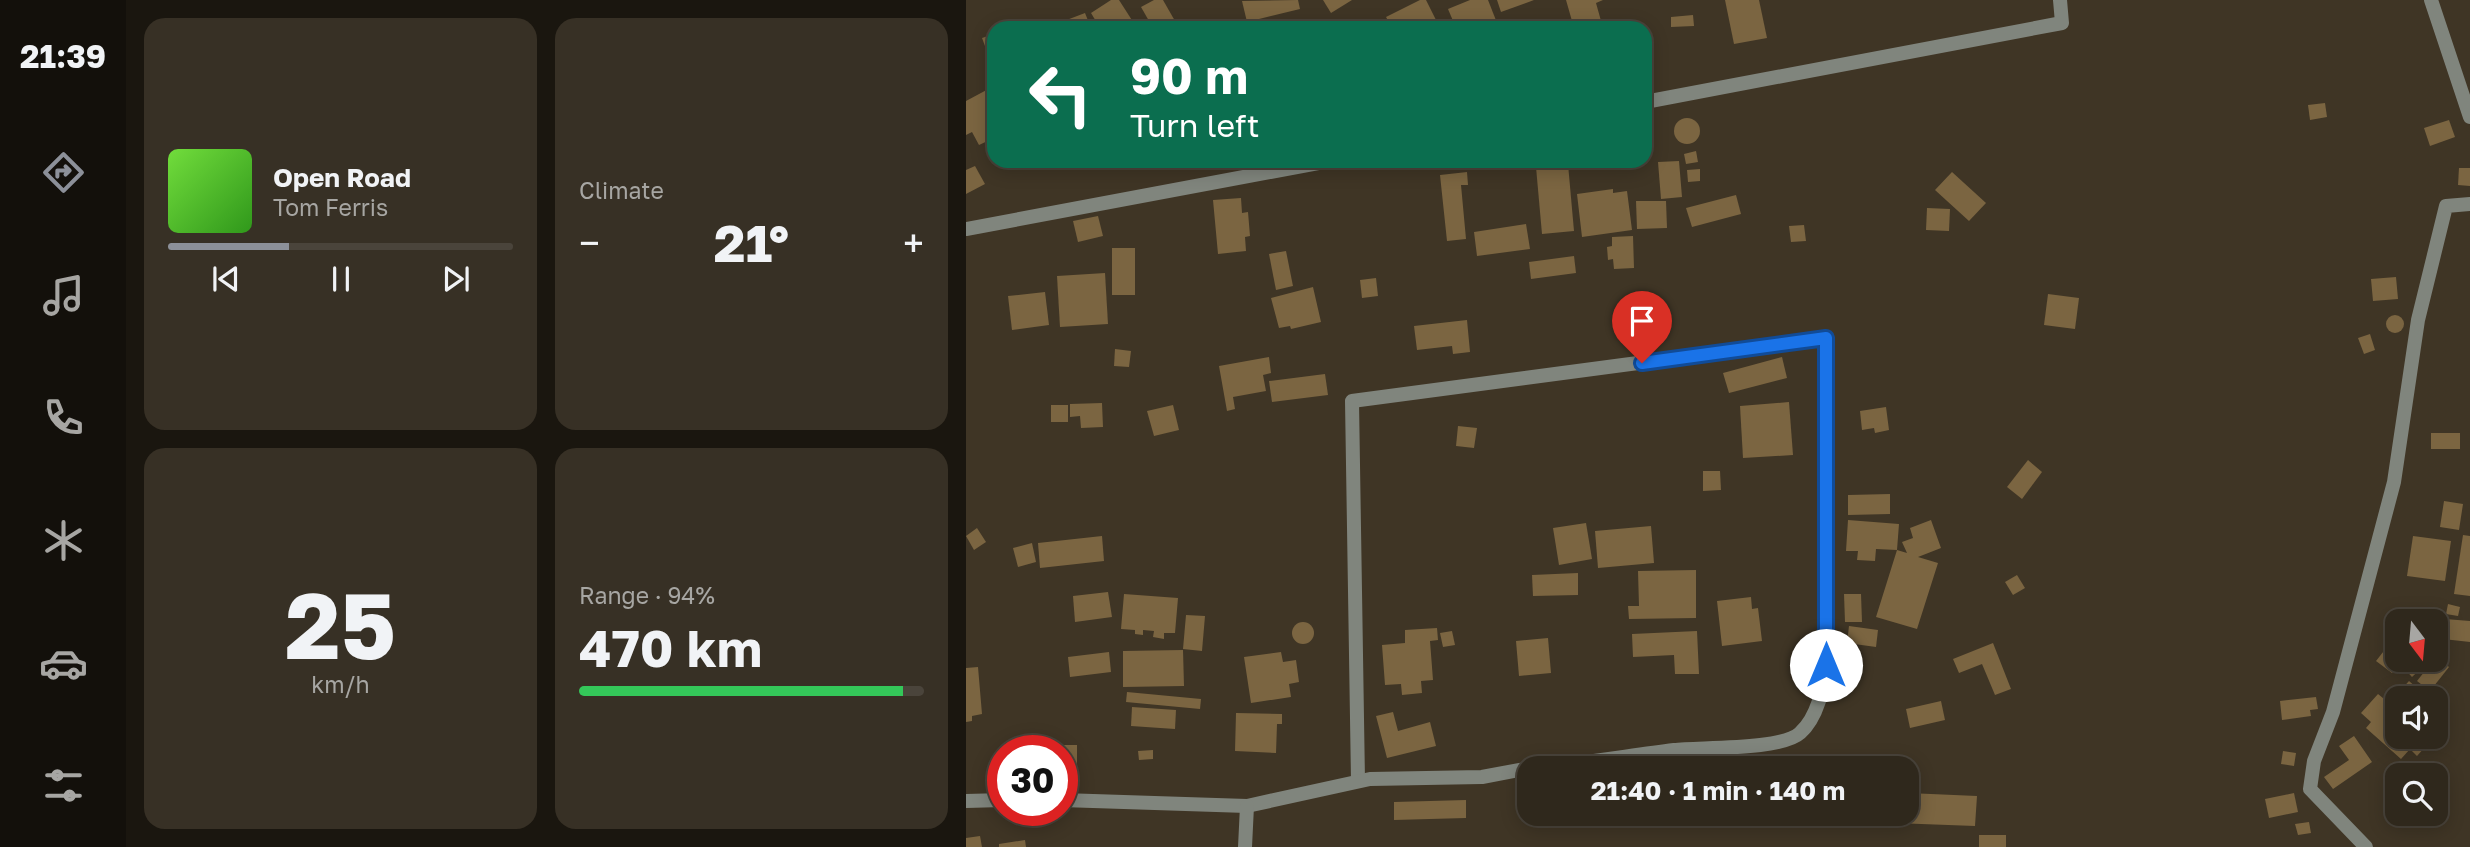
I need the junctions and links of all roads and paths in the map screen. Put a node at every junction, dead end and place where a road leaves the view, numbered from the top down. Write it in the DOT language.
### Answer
graph roads {
  1 [pos="2060,0"];
  2 [pos="2431,0"];
  3 [pos="1652,101"];
  4 [pos="2470,117"];
  5 [pos="1292,168"];
  6 [pos="2470,204"];
  7 [pos="966,229"];
  8 [pos="1628,756"];
  9 [pos="1517,770"];
  10 [pos="1358,781"];
  11 [pos="987,800"];
  12 [pos="966,801"];
  13 [pos="1078,801"];
  14 [pos="1247,806"];
  15 [pos="1245,847"];
  16 [pos="2365,847"];
  1 -- 3 [label="street"];
  2 -- 4 [label="street"];
  5 -- 7 [label="street"];
  6 -- 16 [label="street"];
  8 -- 10 [label="street"];
  9 -- 10 [label="street"];
  10 -- 14 [label="street"];
  11 -- 12 [label="street"];
  13 -- 14 [label="street"];
  14 -- 15 [label="street"];
}
